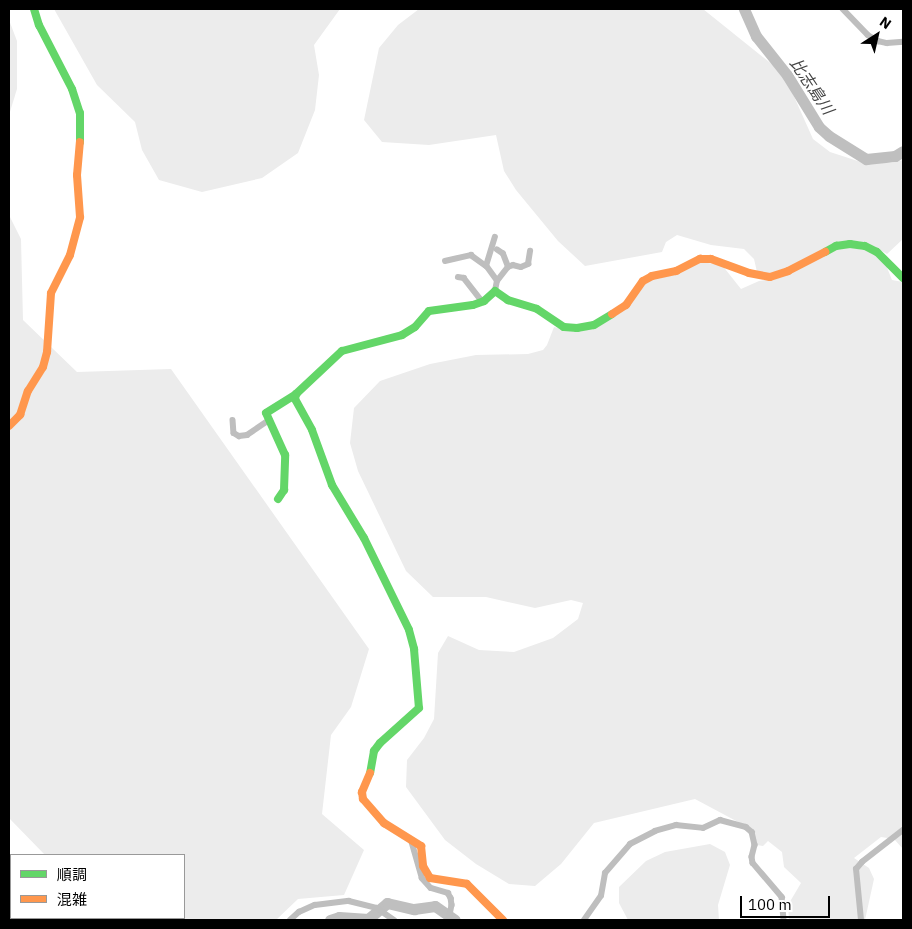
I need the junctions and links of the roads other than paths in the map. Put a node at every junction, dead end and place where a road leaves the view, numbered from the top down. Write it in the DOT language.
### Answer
graph roads {
  1 [pos="34,9"];
  2 [pos="843,9"];
  3 [pos="903,42"];
  4 [pos="495,237"];
  5 [pos="498,250"];
  6 [pos="530,251"];
  7 [pos="445,261"];
  8 [pos="486,266"];
  9 [pos="508,267"];
  10 [pos="458,278"];
  11 [pos="903,278"];
  12 [pos="497,281"];
  13 [pos="495,291"];
  14 [pos="482,301"];
  15 [pos="296,394"];
  16 [pos="233,420"];
  17 [pos="269,420"];
  18 [pos="9,426"];
  19 [pos="278,499"];
  20 [pos="903,830"];
  21 [pos="412,842"];
  22 [pos="290,920"];
  23 [pos="394,920"];
  24 [pos="449,920"];
  25 [pos="503,920"];
  26 [pos="584,920"];
  27 [pos="784,920"];
  28 [pos="860,920"];
  1 -- 18 [label="street"];
  2 -- 3 [label="street"];
  4 -- 8 [label="street"];
  5 -- 9 [label="street"];
  6 -- 9 [label="street"];
  7 -- 8 [label="street"];
  8 -- 12 [label="street"];
  9 -- 12 [label="street"];
  10 -- 14 [label="street"];
  11 -- 13 [label="street"];
  12 -- 13 [label="street"];
  13 -- 14 [label="street"];
  14 -- 15 [label="street"];
  15 -- 17 [label="street"];
  15 -- 21 [label="street"];
  16 -- 17 [label="street"];
  17 -- 19 [label="street"];
  20 -- 28 [label="street"];
  21 -- 24 [label="street"];
  21 -- 25 [label="street"];
  22 -- 23 [label="street"];
  26 -- 27 [label="street"];
}
